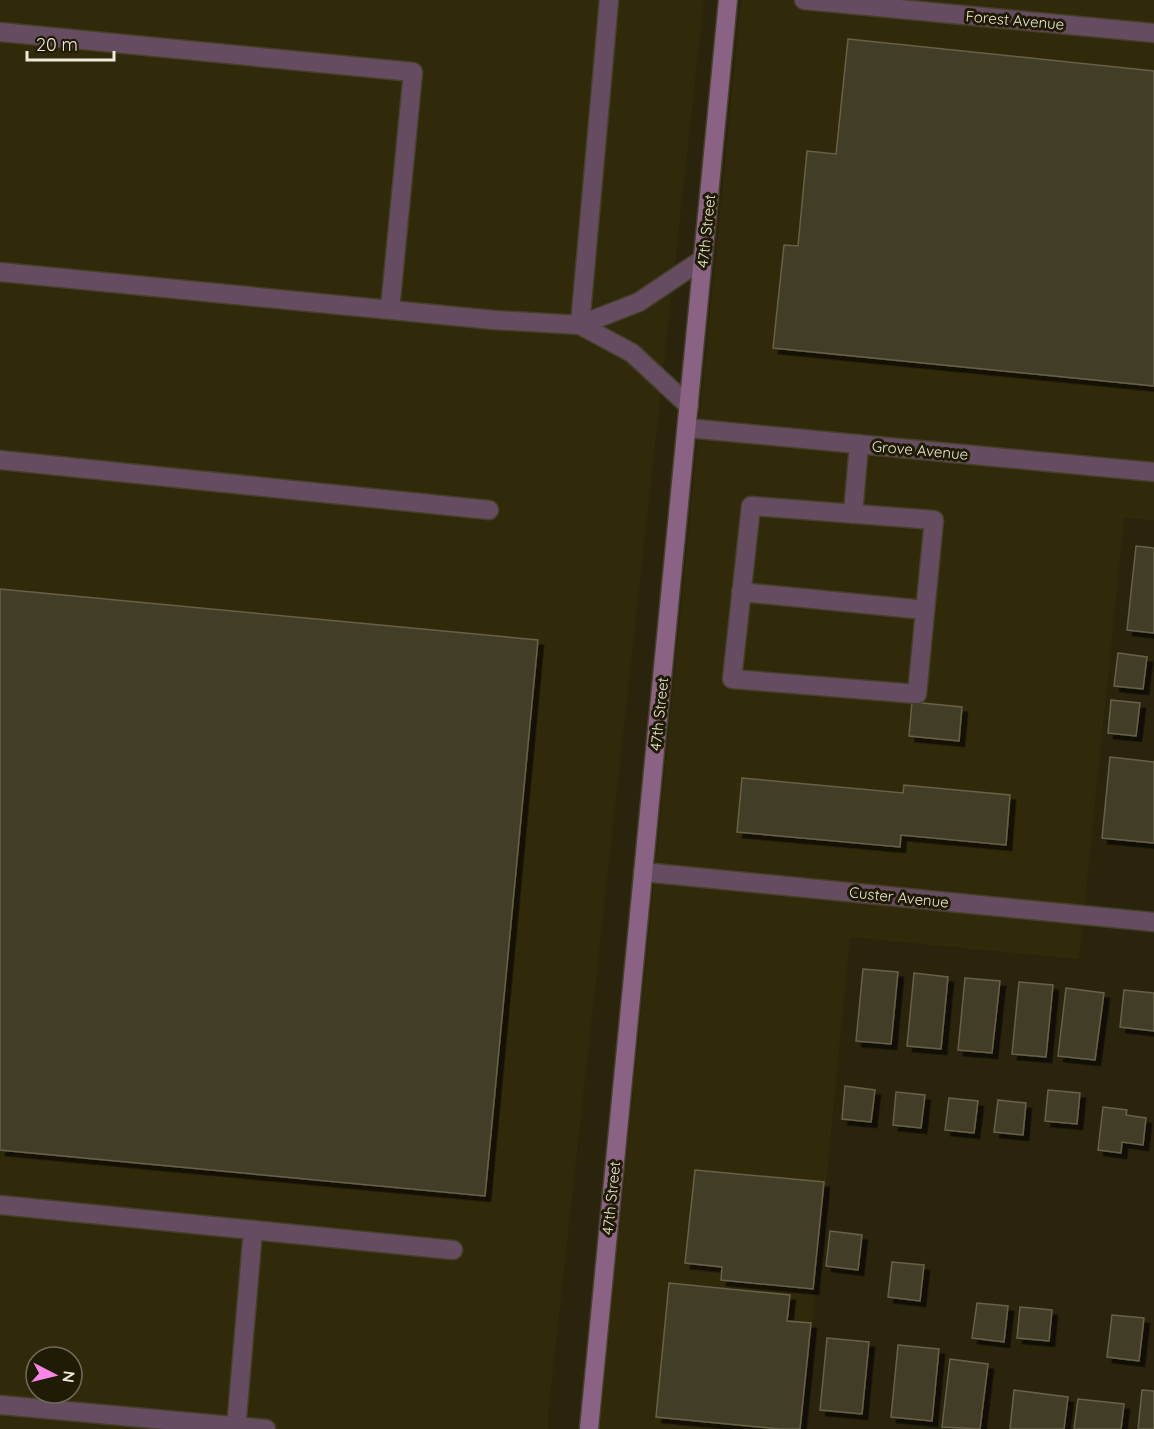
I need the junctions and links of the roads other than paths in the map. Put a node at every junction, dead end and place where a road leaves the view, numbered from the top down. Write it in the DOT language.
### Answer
graph roads {
  1 [pos="609,0"];
  2 [pos="728,0"];
  3 [pos="804,0"];
  4 [pos="958,7"];
  5 [pos="0,32"];
  6 [pos="1154,33"];
  7 [pos="703,259"];
  8 [pos="0,272"];
  9 [pos="390,309"];
  10 [pos="580,325"];
  11 [pos="689,406"];
  12 [pos="687,428"];
  13 [pos="859,444"];
  14 [pos="0,460"];
  15 [pos="1154,472"];
  16 [pos="489,510"];
  17 [pos="853,514"];
  18 [pos="741,592"];
  19 [pos="925,610"];
  20 [pos="643,872"];
  21 [pos="1154,922"];
  22 [pos="0,1205"];
  23 [pos="253,1230"];
  24 [pos="453,1250"];
  25 [pos="0,1405"];
  26 [pos="236,1428"];
  27 [pos="266,1429"];
  28 [pos="589,1429"];
  1 -- 10 [label="street"];
  2 -- 7 [label="main road, 47th Street"];
  3 -- 4 [label="street, Forest Avenue"];
  4 -- 6 [label="street, Forest Avenue"];
  5 -- 9 [label="street"];
  7 -- 10 [label="street"];
  7 -- 11 [label="main road, 47th Street"];
  8 -- 9 [label="street"];
  9 -- 10 [label="street"];
  10 -- 11 [label="street"];
  11 -- 12 [label="main road, 47th Street"];
  12 -- 13 [label="street, Grove Avenue"];
  12 -- 20 [label="main road, 47th Street"];
  13 -- 15 [label="street, Grove Avenue"];
  13 -- 17 [label="street"];
  14 -- 16 [label="street"];
  17 -- 18 [label="street"];
  17 -- 19 [label="street"];
  18 -- 19 [label="street"];
  18 -- 19 [label="street"];
  20 -- 21 [label="street, Custer Avenue"];
  20 -- 28 [label="main road, 47th Street"];
  22 -- 23 [label="street"];
  23 -- 24 [label="street"];
  23 -- 26 [label="street"];
  25 -- 26 [label="street"];
  26 -- 27 [label="street"];
}
